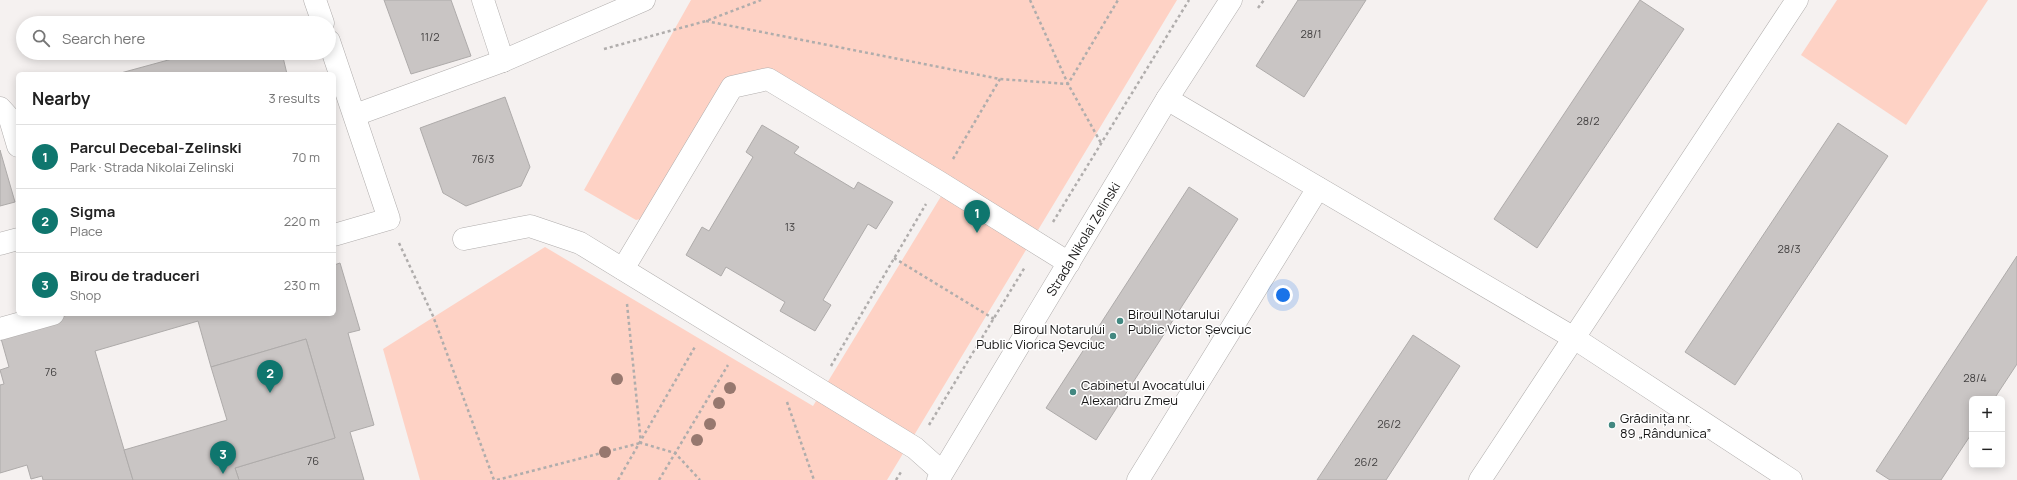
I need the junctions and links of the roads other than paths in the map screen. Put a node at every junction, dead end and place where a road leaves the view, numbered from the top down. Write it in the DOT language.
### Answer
graph roads {
  1 [pos="315,0"];
  2 [pos="483,0"];
  3 [pos="644,0"];
  4 [pos="1231,0"];
  5 [pos="1797,0"];
  6 [pos="321,16"];
  7 [pos="336,60"];
  8 [pos="503,61"];
  9 [pos="1167,98"];
  10 [pos="0,108"];
  11 [pos="355,115"];
  12 [pos="16,139"];
  13 [pos="1318,188"];
  14 [pos="336,234"];
  15 [pos="464,239"];
  16 [pos="16,240"];
  17 [pos="0,244"];
  18 [pos="1069,263"];
  19 [pos="623,269"];
  20 [pos="46,316"];
  21 [pos="0,329"];
  22 [pos="1574,338"];
  23 [pos="940,476"];
  24 [pos="1138,480"];
  25 [pos="1480,480"];
  26 [pos="1791,480"];
  1 -- 6 [label="street"];
  2 -- 8 [label="street"];
  3 -- 8 [label="street"];
  4 -- 9 [label="street, Strada Nikolai Zelinski"];
  5 -- 22 [label="street"];
  7 -- 11 [label="street"];
  8 -- 11 [label="street"];
  9 -- 13 [label="street"];
  9 -- 18 [label="street, Strada Nikolai Zelinski"];
  10 -- 12 [label="street"];
  11 -- 14 [label="street"];
  13 -- 22 [label="street"];
  13 -- 24 [label="street"];
  15 -- 19 [label="street"];
  16 -- 17 [label="street"];
  18 -- 19 [label="street"];
  18 -- 23 [label="street, Strada Nikolai Zelinski"];
  19 -- 23 [label="street"];
  20 -- 21 [label="street"];
  22 -- 25 [label="street"];
  22 -- 26 [label="street"];
}
